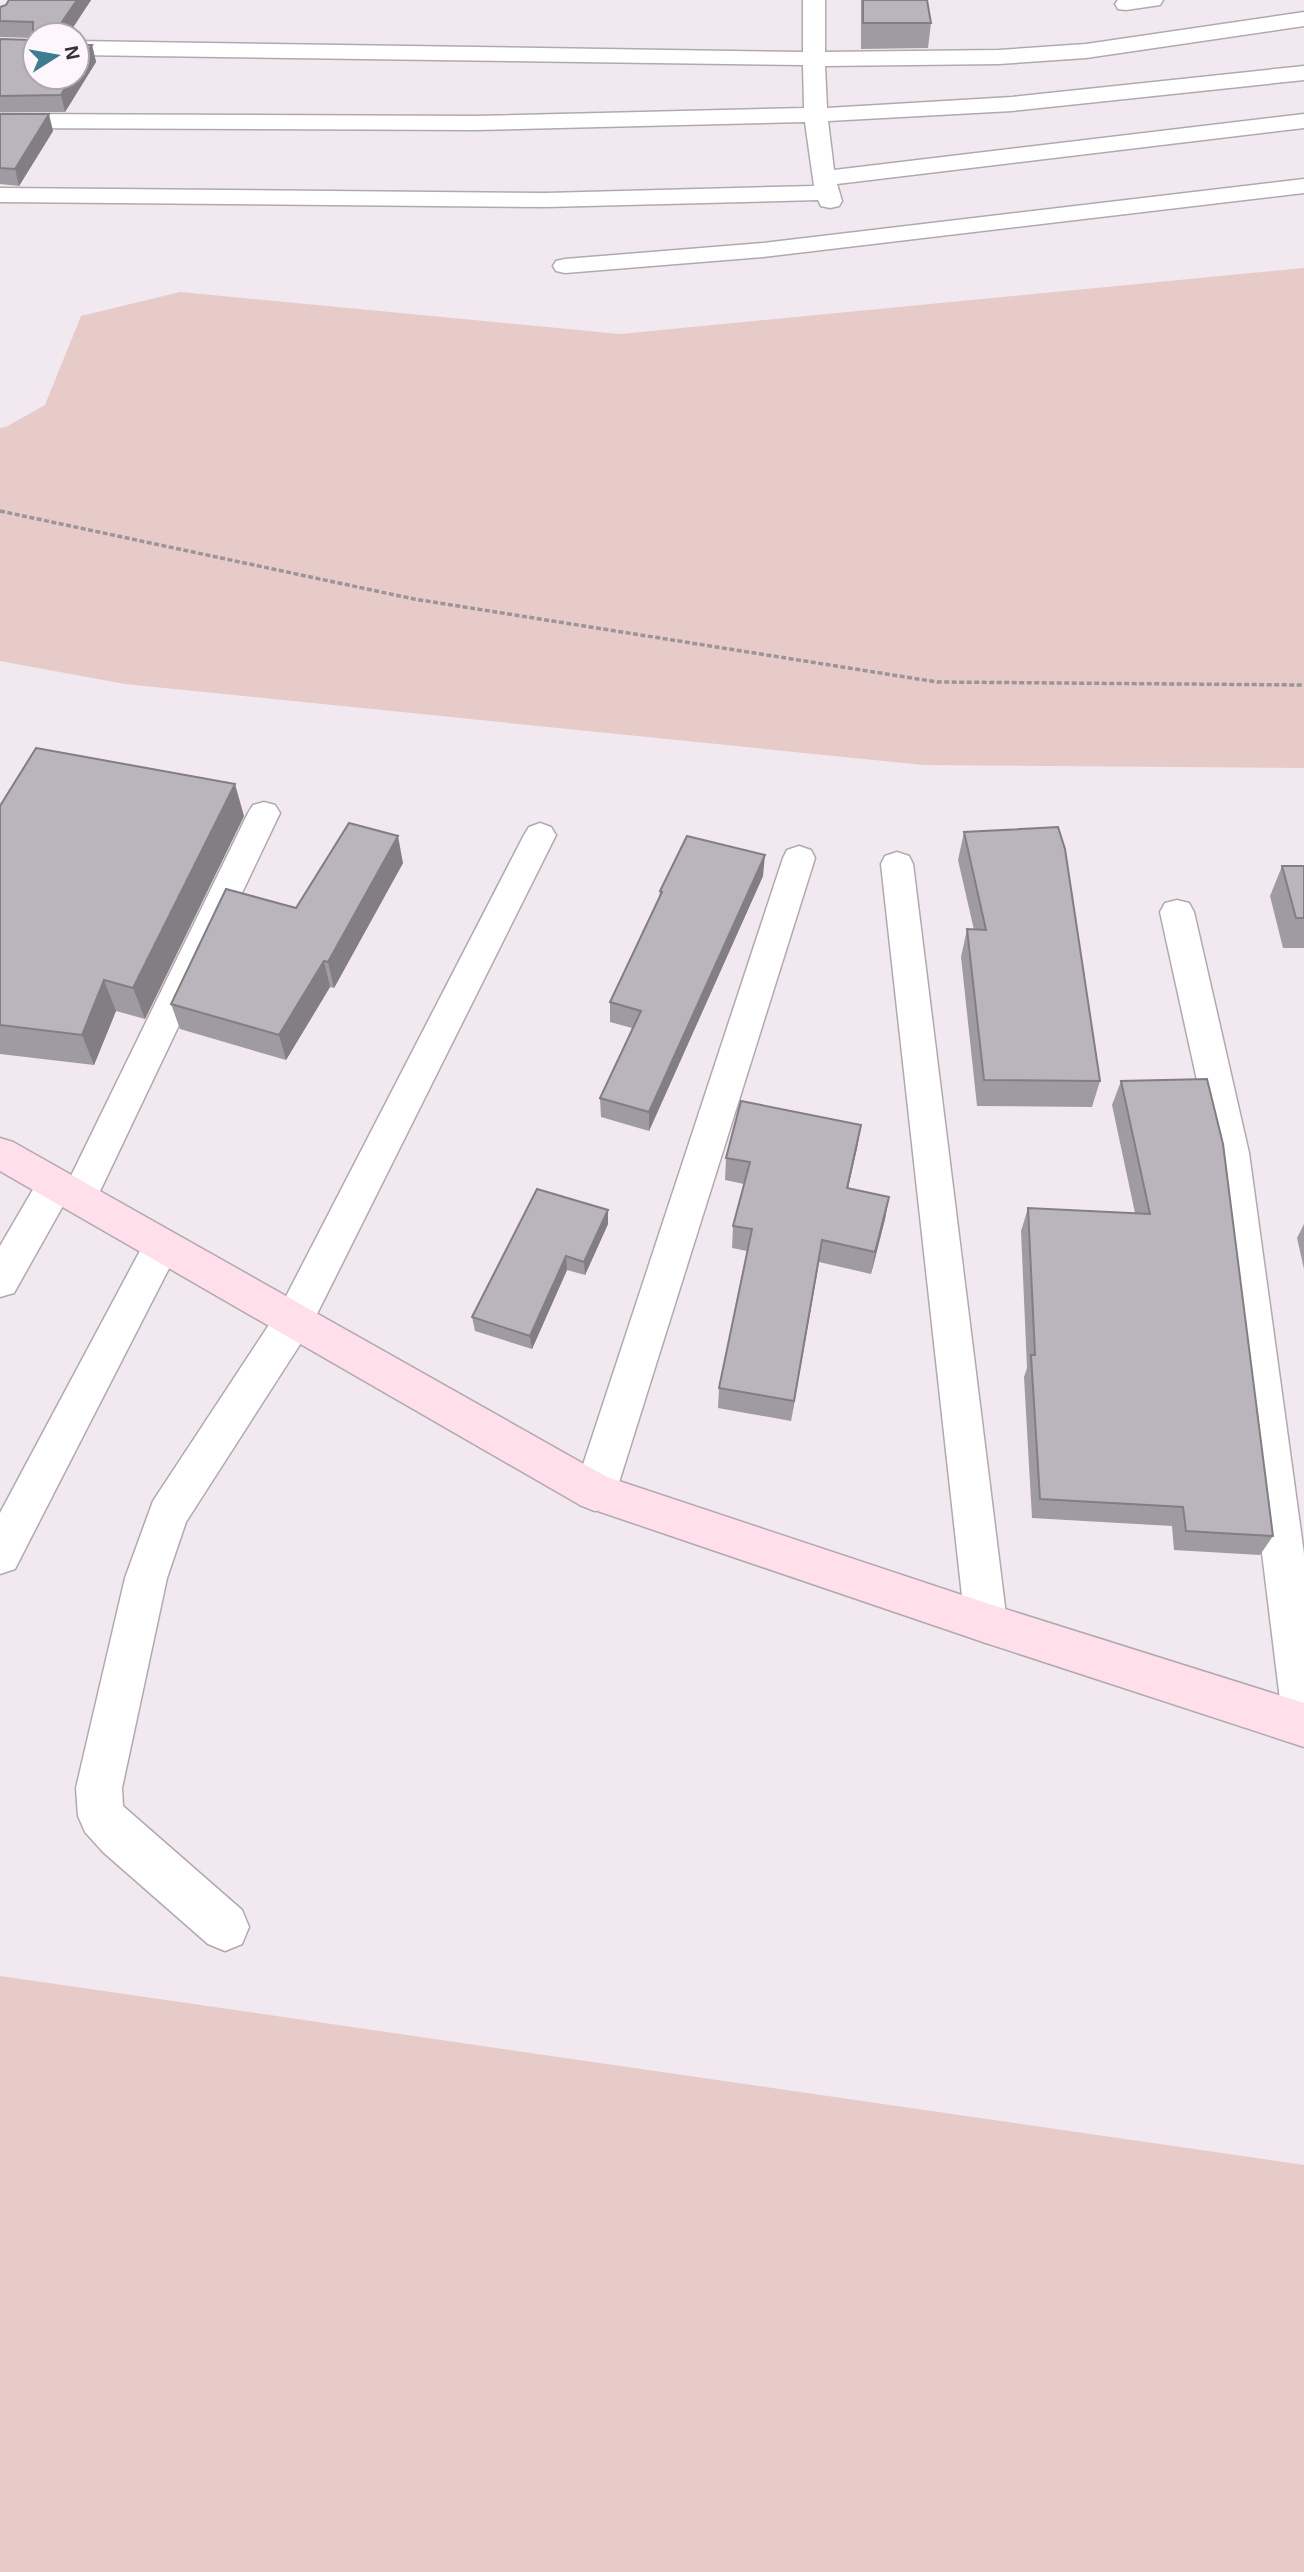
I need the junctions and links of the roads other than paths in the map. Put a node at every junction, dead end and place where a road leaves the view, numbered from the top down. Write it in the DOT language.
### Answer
graph roads {
  1 [pos="814,0"];
  2 [pos="1152,0"];
  3 [pos="1126,4"];
  4 [pos="1304,19"];
  5 [pos="91,47"];
  6 [pos="813,57"];
  7 [pos="1304,73"];
  8 [pos="817,115"];
  9 [pos="0,121"];
  10 [pos="1304,121"];
  11 [pos="826,185"];
  12 [pos="1304,186"];
  13 [pos="0,195"];
  14 [pos="843,240"];
  15 [pos="565,266"];
  16 [pos="264,813"];
  17 [pos="540,835"];
  18 [pos="799,858"];
  19 [pos="897,864"];
  20 [pos="1177,912"];
  21 [pos="0,1153"];
  22 [pos="67,1191"];
  23 [pos="162,1245"];
  24 [pos="0,1281"];
  25 [pos="293,1320"];
  26 [pos="595,1492"];
  27 [pos="0,1555"];
  28 [pos="986,1623"];
  29 [pos="1304,1716"];
  30 [pos="1304,1725"];
  31 [pos="225,1927"];
  1 -- 6 [label="street"];
  2 -- 3 [label="street"];
  4 -- 6 [label="street"];
  5 -- 6 [label="street"];
  6 -- 8 [label="street"];
  7 -- 8 [label="street"];
  8 -- 9 [label="street"];
  8 -- 11 [label="street"];
  10 -- 11 [label="street"];
  11 -- 13 [label="street"];
  11 -- 14 [label="street"];
  12 -- 14 [label="street"];
  14 -- 15 [label="street"];
  16 -- 22 [label="street"];
  17 -- 25 [label="street"];
  18 -- 26 [label="street"];
  19 -- 28 [label="street"];
  20 -- 29 [label="street"];
  21 -- 22 [label="street"];
  22 -- 23 [label="street"];
  22 -- 24 [label="street"];
  23 -- 25 [label="street"];
  23 -- 27 [label="street"];
  25 -- 26 [label="street"];
  25 -- 31 [label="street"];
  26 -- 28 [label="street"];
  28 -- 30 [label="street"];
}
